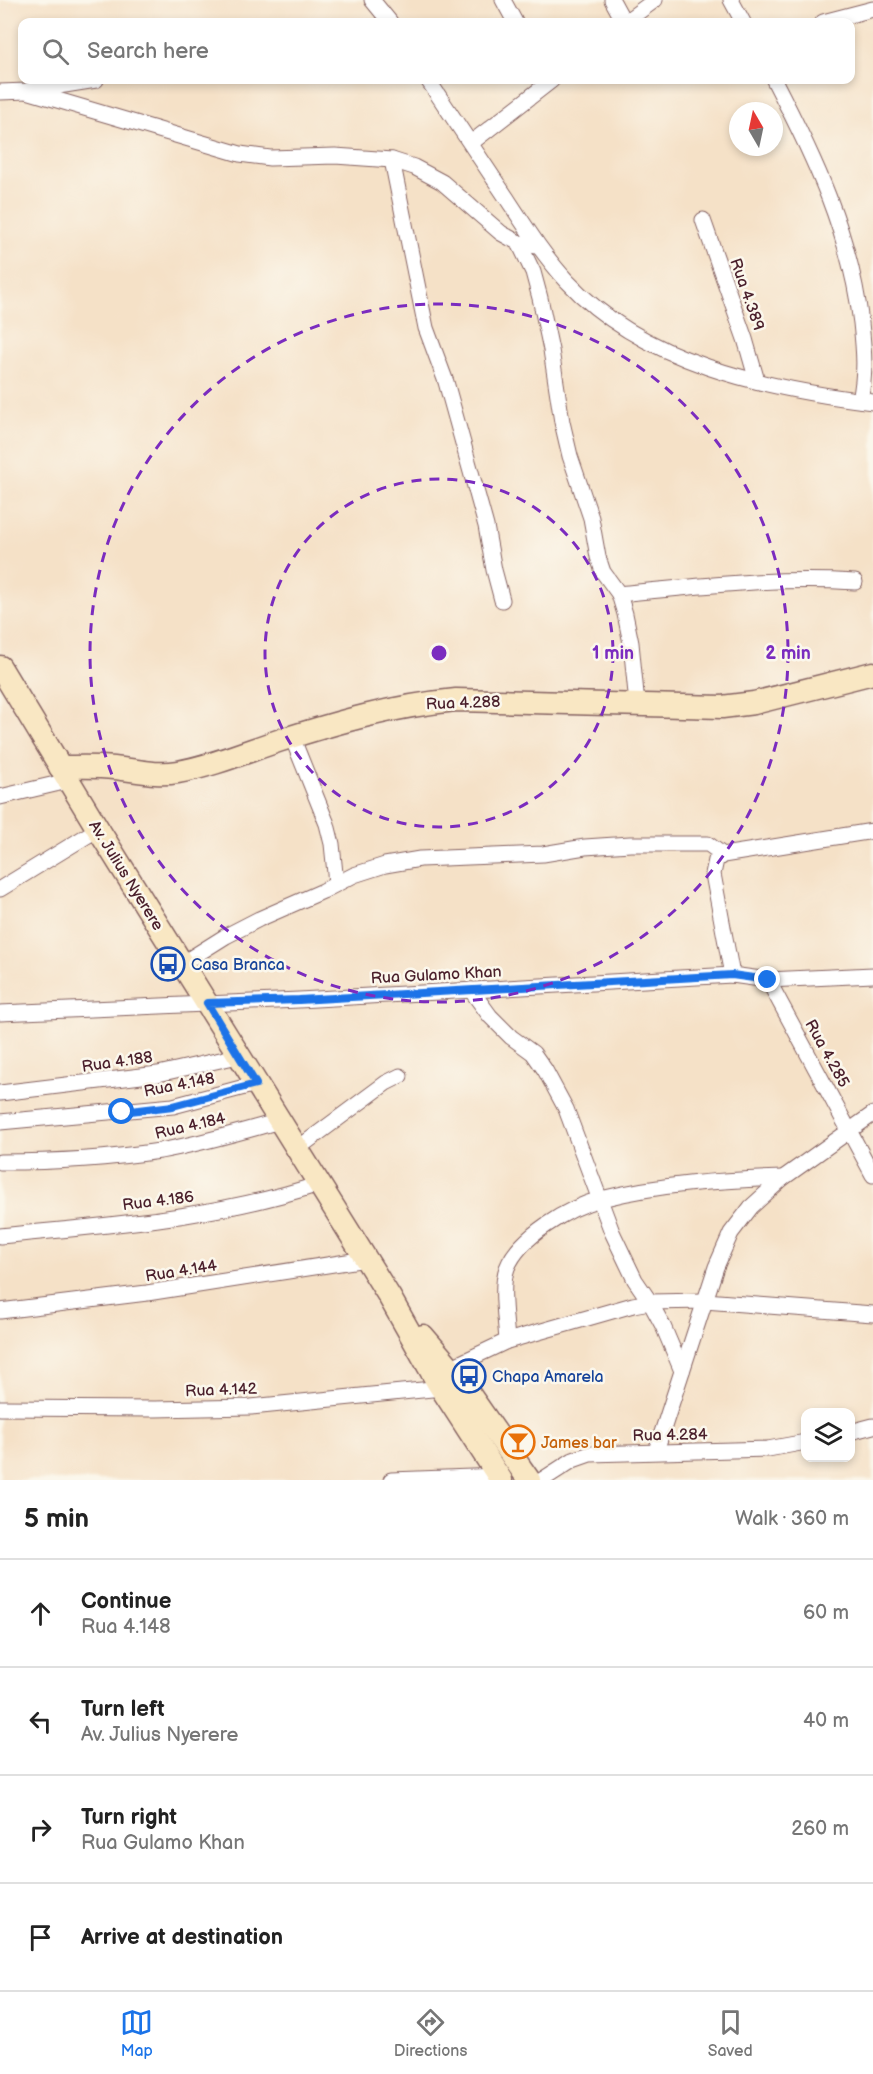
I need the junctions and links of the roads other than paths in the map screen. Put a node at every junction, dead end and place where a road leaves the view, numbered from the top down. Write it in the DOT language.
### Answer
graph roads {
  1 [pos="372,0"];
  2 [pos="502,0"];
  3 [pos="612,0"];
  4 [pos="655,0"];
  5 [pos="731,0"];
  6 [pos="873,9"];
  7 [pos="387,18"];
  8 [pos="513,18"];
  9 [pos="623,18"];
  10 [pos="630,18"];
  11 [pos="741,18"];
  12 [pos="838,18"];
  13 [pos="71,84"];
  14 [pos="431,84"];
  15 [pos="544,84"];
  16 [pos="776,84"];
  17 [pos="27,91"];
  18 [pos="0,93"];
  19 [pos="471,143"];
  20 [pos="392,160"];
  21 [pos="703,220"];
  22 [pos="519,243"];
  23 [pos="537,246"];
  24 [pos="757,381"];
  25 [pos="867,401"];
  26 [pos="855,582"];
  27 [pos="619,594"];
  28 [pos="502,600"];
  29 [pos="0,667"];
  30 [pos="873,673"];
  31 [pos="637,704"];
  32 [pos="292,737"];
  33 [pos="64,774"];
  34 [pos="0,796"];
  35 [pos="98,830"];
  36 [pos="873,831"];
  37 [pos="723,855"];
  38 [pos="336,883"];
  39 [pos="0,889"];
  40 [pos="183,963"];
  41 [pos="732,975"];
  42 [pos="873,975"];
  43 [pos="768,980"];
  44 [pos="471,990"];
  45 [pos="207,1003"];
  46 [pos="0,1013"];
  47 [pos="238,1056"];
  48 [pos="400,1076"];
  49 [pos="256,1084"];
  50 [pos="0,1093"];
  51 [pos="873,1114"];
  52 [pos="280,1121"];
  53 [pos="0,1122"];
  54 [pos="850,1130"];
  55 [pos="297,1149"];
  56 [pos="0,1162"];
  57 [pos="873,1175"];
  58 [pos="783,1178"];
  59 [pos="318,1184"];
  60 [pos="599,1199"];
  61 [pos="0,1236"];
  62 [pos="366,1259"];
  63 [pos="705,1301"];
  64 [pos="650,1302"];
  65 [pos="0,1311"];
  66 [pos="873,1314"];
  67 [pos="507,1341"];
  68 [pos="682,1371"];
  69 [pos="446,1378"];
  70 [pos="0,1408"];
  71 [pos="873,1426"];
  72 [pos="855,1431"];
  73 [pos="801,1443"];
  74 [pos="656,1451"];
  75 [pos="500,1478"];
  76 [pos="391,1480"];
  77 [pos="529,1480"];
  78 [pos="542,1480"];
  1 -- 7 [label="street"];
  2 -- 8 [label="street"];
  3 -- 9 [label="street"];
  4 -- 10 [label="street"];
  5 -- 11 [label="street"];
  6 -- 12 [label="street"];
  13 -- 17 [label="street"];
  14 -- 19 [label="street"];
  15 -- 19 [label="street"];
  16 -- 25 [label="street"];
  17 -- 18 [label="street"];
  17 -- 20 [label="street"];
  19 -- 23 [label="street"];
  20 -- 22 [label="street"];
  20 -- 28 [label="street"];
  21 -- 24 [label="street, Rua 4.389"];
  22 -- 23 [label="street"];
  22 -- 27 [label="street"];
  23 -- 24 [label="street"];
  24 -- 25 [label="street"];
  26 -- 27 [label="street"];
  27 -- 31 [label="street"];
  29 -- 33 [label="main road, Av. Julius Nyerere"];
  30 -- 31 [label="main road, Rua 4.288"];
  31 -- 32 [label="main road, Rua 4.288"];
  32 -- 33 [label="main road, Rua 4.288"];
  32 -- 38 [label="street"];
  33 -- 34 [label="street"];
  33 -- 35 [label="main road, Av. Julius Nyerere"];
  35 -- 39 [label="street"];
  35 -- 40 [label="main road, Av. Julius Nyerere"];
  36 -- 37 [label="street"];
  37 -- 38 [label="street"];
  37 -- 41 [label="street"];
  38 -- 40 [label="street"];
  40 -- 45 [label="main road, Av. Julius Nyerere"];
  41 -- 43 [label="street, Rua Gulamo Khan"];
  41 -- 44 [label="street, Rua Gulamo Khan"];
  42 -- 43 [label="street, Rua Gulamo Khan"];
  43 -- 54 [label="street, Rua 4.285"];
  44 -- 45 [label="street, Rua Gulamo Khan"];
  44 -- 60 [label="street"];
  45 -- 46 [label="street, Rua Gulamo Khan"];
  45 -- 47 [label="main road, Av. Julius Nyerere"];
  47 -- 49 [label="main road, Av. Julius Nyerere"];
  47 -- 50 [label="street, Rua 4.188"];
  48 -- 55 [label="street"];
  49 -- 52 [label="main road, Av. Julius Nyerere"];
  49 -- 53 [label="street, Rua 4.148"];
  51 -- 54 [label="street"];
  52 -- 55 [label="main road, Av. Julius Nyerere"];
  52 -- 56 [label="street, Rua 4.184"];
  54 -- 57 [label="street, Rua 4.285"];
  54 -- 58 [label="street"];
  55 -- 59 [label="main road, Av. Julius Nyerere"];
  58 -- 60 [label="street"];
  58 -- 63 [label="street"];
  59 -- 61 [label="street, Rua 4.186"];
  59 -- 62 [label="main road, Av. Julius Nyerere"];
  60 -- 64 [label="street"];
  60 -- 67 [label="street"];
  62 -- 65 [label="street, Rua 4.144"];
  62 -- 69 [label="main road, Av. Julius Nyerere"];
  63 -- 64 [label="street, Rua 4.142"];
  63 -- 66 [label="street, Rua 4.142"];
  63 -- 68 [label="street"];
  64 -- 67 [label="street, Rua 4.142"];
  64 -- 68 [label="street"];
  67 -- 69 [label="street, Rua 4.142"];
  68 -- 74 [label="street"];
  69 -- 70 [label="street, Rua 4.142"];
  69 -- 75 [label="main road, Av. Julius Nyerere"];
  69 -- 77 [label="main road, Av. Julius Nyerere"];
  71 -- 72 [label="street"];
  73 -- 74 [label="street, Rua 4.284"];
  74 -- 78 [label="street, Rua 4.284"];
  75 -- 76 [label="street"];
}
